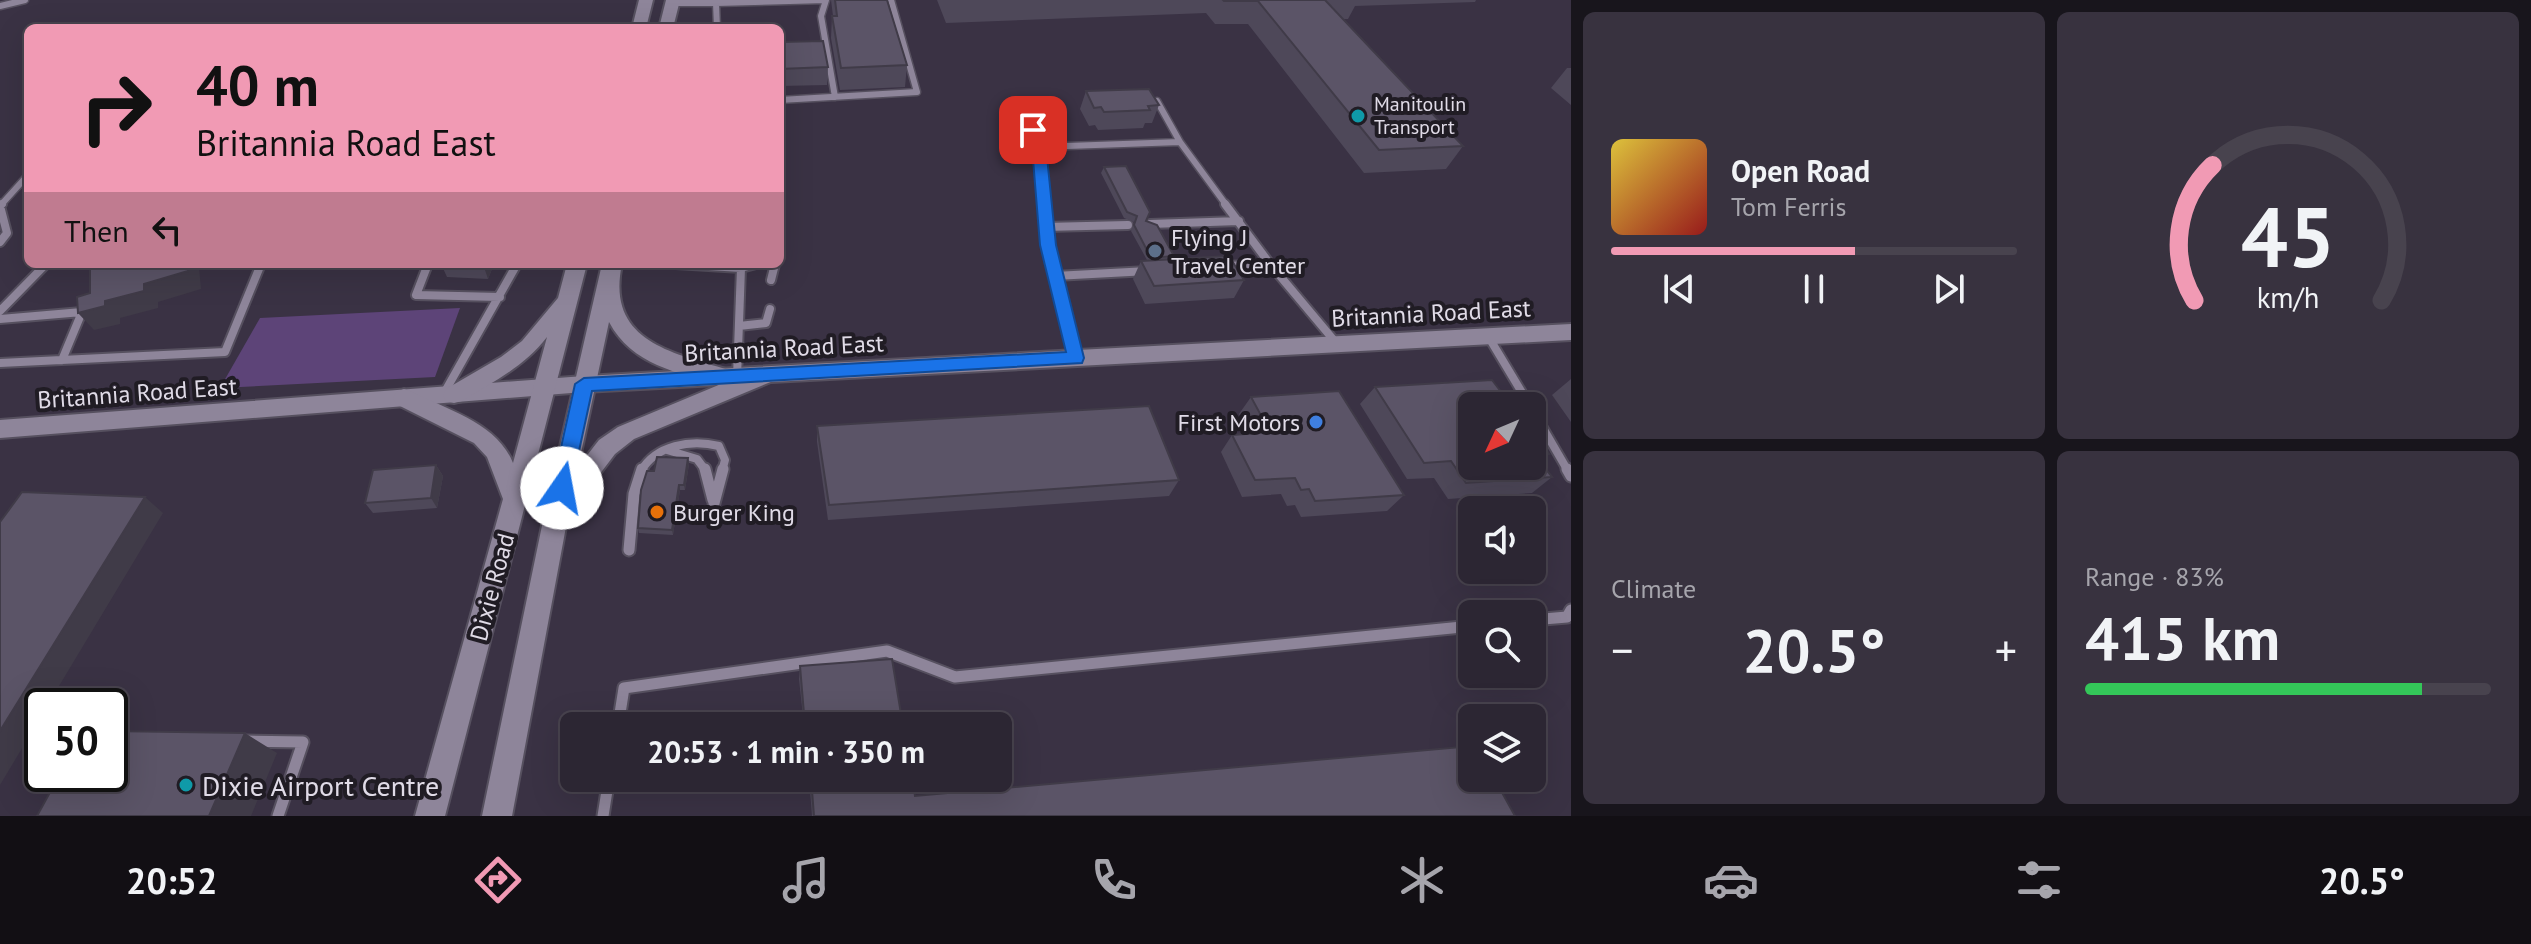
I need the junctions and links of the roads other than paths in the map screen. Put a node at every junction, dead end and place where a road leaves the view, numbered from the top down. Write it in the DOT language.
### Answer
graph roads {
  1 [pos="25,0"];
  2 [pos="646,0"];
  3 [pos="826,0"];
  4 [pos="891,0"];
  5 [pos="716,1"];
  6 [pos="672,2"];
  7 [pos="0,6"];
  8 [pos="640,24"];
  9 [pos="667,24"];
  10 [pos="717,24"];
  11 [pos="835,97"];
  12 [pos="784,100"];
  13 [pos="1157,101"];
  14 [pos="1027,112"];
  15 [pos="1180,142"];
  16 [pos="1039,147"];
  17 [pos="24,179"];
  18 [pos="1239,221"];
  19 [pos="1150,224"];
  20 [pos="1128,225"];
  21 [pos="1045,227"];
  22 [pos="0,242"];
  23 [pos="1270,264"];
  24 [pos="1224,266"];
  25 [pos="42,268"];
  26 [pos="259,268"];
  27 [pos="426,268"];
  28 [pos="515,268"];
  29 [pos="576,268"];
  30 [pos="611,268"];
  31 [pos="741,268"];
  32 [pos="774,268"];
  33 [pos="1162,270"];
  34 [pos="1055,276"];
  35 [pos="771,280"];
  36 [pos="607,286"];
  37 [pos="500,297"];
  38 [pos="568,297"];
  39 [pos="770,309"];
  40 [pos="0,311"];
  41 [pos="0,319"];
  42 [pos="739,326"];
  43 [pos="1571,332"];
  44 [pos="1488,336"];
  45 [pos="1337,344"];
  46 [pos="1076,358"];
  47 [pos="62,360"];
  48 [pos="0,363"];
  49 [pos="765,375"];
  50 [pos="730,377"];
  51 [pos="584,384"];
  52 [pos="545,388"];
  53 [pos="1521,392"];
  54 [pos="448,395"];
  55 [pos="404,398"];
  56 [pos="0,429"];
  57 [pos="1546,434"];
  58 [pos="667,450"];
  59 [pos="1571,476"];
  60 [pos="515,500"];
  61 [pos="556,516"];
  62 [pos="629,550"];
  63 [pos="1570,617"];
  64 [pos="1546,619"];
  65 [pos="1458,627"];
  66 [pos="620,712"];
  67 [pos="229,741"];
  68 [pos="607,792"];
  69 [pos="278,816"];
  70 [pos="430,816"];
  71 [pos="497,816"];
  72 [pos="603,816"];
  1 -- 7 [label="lane"];
  2 -- 8 [label="main road"];
  3 -- 5 [label="lane"];
  3 -- 11 [label="lane"];
  4 -- 11 [label="lane"];
  5 -- 6 [label="lane"];
  5 -- 10 [label="lane"];
  6 -- 9 [label="main road"];
  11 -- 12 [label="lane"];
  13 -- 15 [label="lane"];
  14 -- 16 [label="lane"];
  15 -- 16 [label="lane"];
  15 -- 18 [label="lane"];
  16 -- 21 [label="lane"];
  17 -- 22 [label="lane"];
  18 -- 19 [label="lane"];
  18 -- 23 [label="lane"];
  20 -- 21 [label="lane"];
  21 -- 34 [label="lane"];
  23 -- 24 [label="lane"];
  23 -- 45 [label="lane"];
  25 -- 40 [label="lane"];
  26 -- 47 [label="lane"];
  27 -- 37 [label="lane"];
  28 -- 37 [label="lane"];
  29 -- 38 [label="main road, Dixie Road"];
  30 -- 36 [label="main road, Dixie Road"];
  31 -- 42 [label="lane"];
  32 -- 35 [label="lane"];
  33 -- 34 [label="lane"];
  34 -- 46 [label="lane"];
  36 -- 50 [label="main road"];
  36 -- 51 [label="main road, Dixie Road"];
  37 -- 54 [label="lane"];
  38 -- 52 [label="main road, Dixie Road"];
  38 -- 54 [label="main road"];
  39 -- 42 [label="lane"];
  41 -- 47 [label="lane"];
  42 -- 50 [label="lane"];
  43 -- 44 [label="main road, Britannia Road East"];
  44 -- 45 [label="main road, Britannia Road East"];
  44 -- 53 [label="lane"];
  45 -- 46 [label="main road, Britannia Road East"];
  46 -- 49 [label="main road, Britannia Road East"];
  47 -- 48 [label="lane"];
  49 -- 50 [label="main road, Britannia Road East"];
  49 -- 61 [label="main road"];
  50 -- 51 [label="main road, Britannia Road East"];
  51 -- 52 [label="main road, Britannia Road East"];
  51 -- 61 [label="main road, Dixie Road"];
  52 -- 54 [label="main road, Britannia Road East"];
  52 -- 60 [label="main road, Dixie Road"];
  54 -- 55 [label="main road, Britannia Road East"];
  55 -- 56 [label="main road, Britannia Road East"];
  55 -- 60 [label="main road"];
  57 -- 59 [label="lane"];
  58 -- 58 [label="lane"];
  58 -- 62 [label="lane"];
  60 -- 70 [label="main road, Dixie Road"];
  61 -- 71 [label="main road, Dixie Road"];
  63 -- 64 [label="lane"];
  65 -- 66 [label="lane"];
  67 -- 69 [label="lane"];
  68 -- 72 [label="lane"];
}
